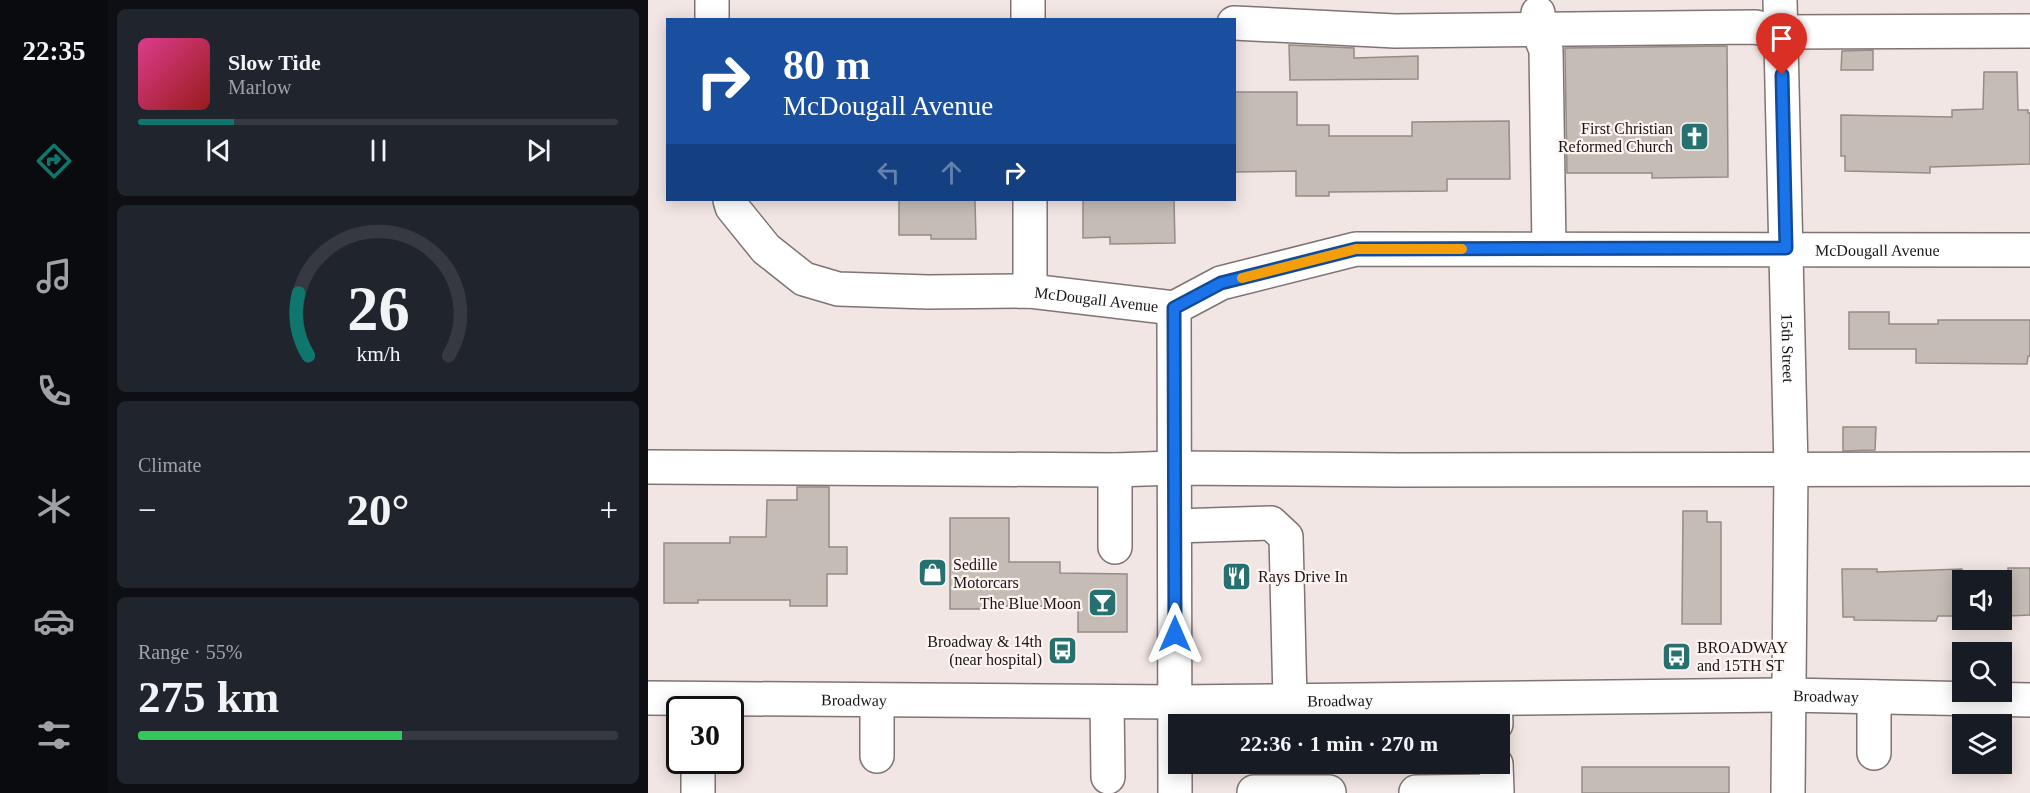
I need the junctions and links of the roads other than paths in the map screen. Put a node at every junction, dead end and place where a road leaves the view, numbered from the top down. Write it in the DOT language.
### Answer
graph roads {
  1 [pos="712,0"];
  2 [pos="1028,0"];
  3 [pos="1780,0"];
  4 [pos="712,18"];
  5 [pos="1028,18"];
  6 [pos="1538,21"];
  7 [pos="1236,23"];
  8 [pos="2030,31"];
  9 [pos="1780,32"];
  10 [pos="730,201"];
  11 [pos="1030,201"];
  12 [pos="1549,248"];
  13 [pos="1786,248"];
  14 [pos="2030,250"];
  15 [pos="1030,291"];
  16 [pos="1174,308"];
  17 [pos="648,467"];
  18 [pos="1174,468"];
  19 [pos="1791,468"];
  20 [pos="2030,469"];
  21 [pos="1115,470"];
  22 [pos="1175,526"];
  23 [pos="1115,547"];
  24 [pos="1788,695"];
  25 [pos="1874,697"];
  26 [pos="648,698"];
  27 [pos="666,700"];
  28 [pos="877,700"];
  29 [pos="2030,700"];
  30 [pos="1290,701"];
  31 [pos="1107,702"];
  32 [pos="1175,702"];
  33 [pos="744,703"];
  34 [pos="1496,712"];
  35 [pos="1874,753"];
  36 [pos="877,756"];
  37 [pos="698,774"];
  38 [pos="1496,774"];
  39 [pos="1108,777"];
  40 [pos="1254,792"];
  41 [pos="1329,792"];
  42 [pos="1416,792"];
  43 [pos="698,793"];
  44 [pos="1175,793"];
  45 [pos="1788,793"];
  1 -- 4 [label="street"];
  2 -- 5 [label="street"];
  3 -- 9 [label="street, 15th Street"];
  6 -- 7 [label="street"];
  6 -- 9 [label="street"];
  6 -- 12 [label="street"];
  8 -- 9 [label="street"];
  9 -- 13 [label="street, 15th Street"];
  10 -- 15 [label="street, McDougall Avenue"];
  11 -- 15 [label="street"];
  12 -- 13 [label="street, McDougall Avenue"];
  12 -- 16 [label="street, McDougall Avenue"];
  13 -- 14 [label="street, McDougall Avenue"];
  13 -- 19 [label="street, 15th Street"];
  15 -- 16 [label="street, McDougall Avenue"];
  16 -- 18 [label="street"];
  17 -- 21 [label="street"];
  18 -- 19 [label="street"];
  18 -- 21 [label="street"];
  18 -- 22 [label="street"];
  19 -- 20 [label="street"];
  19 -- 24 [label="street, 15th Street"];
  21 -- 23 [label="street"];
  22 -- 30 [label="street"];
  22 -- 32 [label="street"];
  24 -- 25 [label="street, Broadway"];
  24 -- 34 [label="street, Broadway"];
  24 -- 45 [label="street, 15th Street"];
  25 -- 29 [label="street, Broadway"];
  25 -- 35 [label="street"];
  26 -- 27 [label="street, Broadway"];
  28 -- 31 [label="street, Broadway"];
  28 -- 33 [label="street, Broadway"];
  28 -- 36 [label="street"];
  30 -- 32 [label="street, Broadway"];
  30 -- 34 [label="street, Broadway"];
  31 -- 32 [label="street, Broadway"];
  31 -- 39 [label="street"];
  32 -- 44 [label="street"];
  37 -- 43 [label="street"];
  38 -- 42 [label="street"];
  40 -- 41 [label="street"];
}
